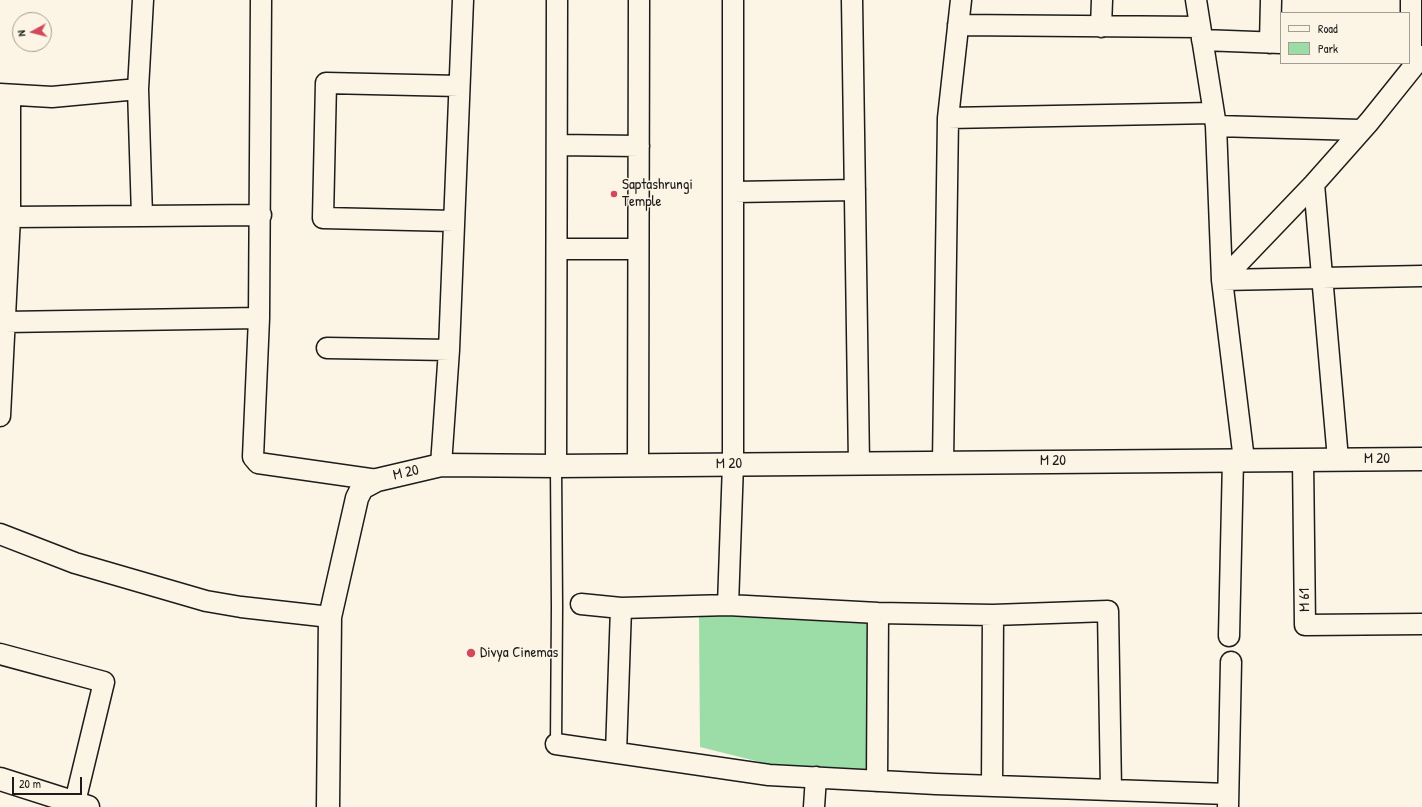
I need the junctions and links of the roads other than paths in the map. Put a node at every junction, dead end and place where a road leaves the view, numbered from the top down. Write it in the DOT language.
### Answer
graph roads {
  1 [pos="143,0"];
  2 [pos="261,0"];
  3 [pos="463,0"];
  4 [pos="558,0"];
  5 [pos="639,0"];
  6 [pos="733,0"];
  7 [pos="852,0"];
  8 [pos="961,0"];
  9 [pos="1102,0"];
  10 [pos="1196,0"];
  11 [pos="1271,0"];
  12 [pos="1411,0"];
  13 [pos="958,25"];
  14 [pos="1102,26"];
  15 [pos="1201,34"];
  16 [pos="1275,43"];
  17 [pos="1416,49"];
  18 [pos="1410,58"];
  19 [pos="1406,64"];
  20 [pos="460,86"];
  21 [pos="138,89"];
  22 [pos="5,94"];
  23 [pos="948,118"];
  24 [pos="1214,119"];
  25 [pos="1360,130"];
  26 [pos="557,145"];
  27 [pos="638,146"];
  28 [pos="1314,184"];
  29 [pos="855,190"];
  30 [pos="734,192"];
  31 [pos="261,215"];
  32 [pos="142,216"];
  33 [pos="10,217"];
  34 [pos="454,221"];
  35 [pos="638,249"];
  36 [pos="557,250"];
  37 [pos="1422,276"];
  38 [pos="1322,278"];
  39 [pos="1222,280"];
  40 [pos="259,318"];
  41 [pos="5,322"];
  42 [pos="326,348"];
  43 [pos="449,350"];
  44 [pos="0,416"];
  45 [pos="1338,459"];
  46 [pos="1422,459"];
  47 [pos="1239,460"];
  48 [pos="1303,460"];
  49 [pos="943,462"];
  50 [pos="859,463"];
  51 [pos="733,464"];
  52 [pos="441,465"];
  53 [pos="556,466"];
  54 [pos="638,466"];
  55 [pos="377,480"];
  56 [pos="0,534"];
  57 [pos="581,604"];
  58 [pos="728,605"];
  59 [pos="621,608"];
  60 [pos="878,613"];
  61 [pos="993,615"];
  62 [pos="330,617"];
  63 [pos="1422,624"];
  64 [pos="1229,636"];
  65 [pos="0,654"];
  66 [pos="1231,662"];
  67 [pos="556,744"];
  68 [pos="616,753"];
  69 [pos="816,778"];
  70 [pos="0,779"];
  71 [pos="877,781"];
  72 [pos="992,786"];
  73 [pos="1111,790"];
  74 [pos="1228,801"];
  75 [pos="82,805"];
  76 [pos="328,807"];
  77 [pos="814,807"];
  1 -- 21 [label="street"];
  2 -- 31 [label="street"];
  3 -- 20 [label="street"];
  4 -- 26 [label="street"];
  5 -- 27 [label="street"];
  6 -- 30 [label="street"];
  7 -- 29 [label="street"];
  8 -- 13 [label="street"];
  9 -- 14 [label="street"];
  10 -- 15 [label="street"];
  11 -- 16 [label="street"];
  12 -- 17 [label="street"];
  13 -- 14 [label="street"];
  13 -- 23 [label="street"];
  14 -- 15 [label="street"];
  15 -- 16 [label="street"];
  15 -- 24 [label="street"];
  17 -- 18 [label="street"];
  19 -- 25 [label="street"];
  20 -- 34 [label="street"];
  20 -- 34 [label="street"];
  21 -- 22 [label="street"];
  21 -- 32 [label="street"];
  22 -- 33 [label="street"];
  23 -- 24 [label="street"];
  23 -- 49 [label="street"];
  24 -- 25 [label="street"];
  24 -- 39 [label="street"];
  25 -- 28 [label="street"];
  26 -- 27 [label="street"];
  26 -- 36 [label="street"];
  27 -- 35 [label="street"];
  28 -- 38 [label="street"];
  28 -- 39 [label="street"];
  29 -- 30 [label="street"];
  29 -- 50 [label="street"];
  30 -- 51 [label="street"];
  31 -- 32 [label="street"];
  31 -- 40 [label="street"];
  32 -- 33 [label="street"];
  33 -- 41 [label="street"];
  34 -- 43 [label="street"];
  35 -- 36 [label="street"];
  35 -- 54 [label="street"];
  36 -- 53 [label="street"];
  37 -- 38 [label="street"];
  38 -- 39 [label="street"];
  38 -- 45 [label="street"];
  39 -- 47 [label="street"];
  40 -- 41 [label="street"];
  40 -- 55 [label="street"];
  41 -- 44 [label="street"];
  42 -- 43 [label="street"];
  43 -- 52 [label="street"];
  45 -- 46 [label="street, M 20"];
  45 -- 48 [label="street, M 20"];
  47 -- 48 [label="street, M 20"];
  47 -- 49 [label="street, M 20"];
  47 -- 64 [label="street"];
  48 -- 63 [label="street, M 61"];
  49 -- 50 [label="street, M 20"];
  50 -- 51 [label="street, M 20"];
  51 -- 54 [label="street, M 20"];
  51 -- 58 [label="street"];
  52 -- 53 [label="street, M 20"];
  52 -- 55 [label="street, M 20"];
  53 -- 54 [label="street, M 20"];
  53 -- 67 [label="lane"];
  55 -- 62 [label="street, M 20"];
  56 -- 62 [label="street"];
  57 -- 59 [label="street"];
  58 -- 59 [label="street"];
  58 -- 60 [label="street"];
  59 -- 68 [label="street"];
  60 -- 61 [label="street"];
  60 -- 71 [label="street"];
  61 -- 72 [label="street"];
  61 -- 73 [label="street"];
  62 -- 76 [label="street, M 20"];
  65 -- 75 [label="street"];
  66 -- 74 [label="street"];
  67 -- 68 [label="street"];
  68 -- 69 [label="street"];
  69 -- 71 [label="street"];
  69 -- 77 [label="street"];
  70 -- 75 [label="street"];
  71 -- 72 [label="street"];
  72 -- 73 [label="street"];
  73 -- 74 [label="street"];
}
